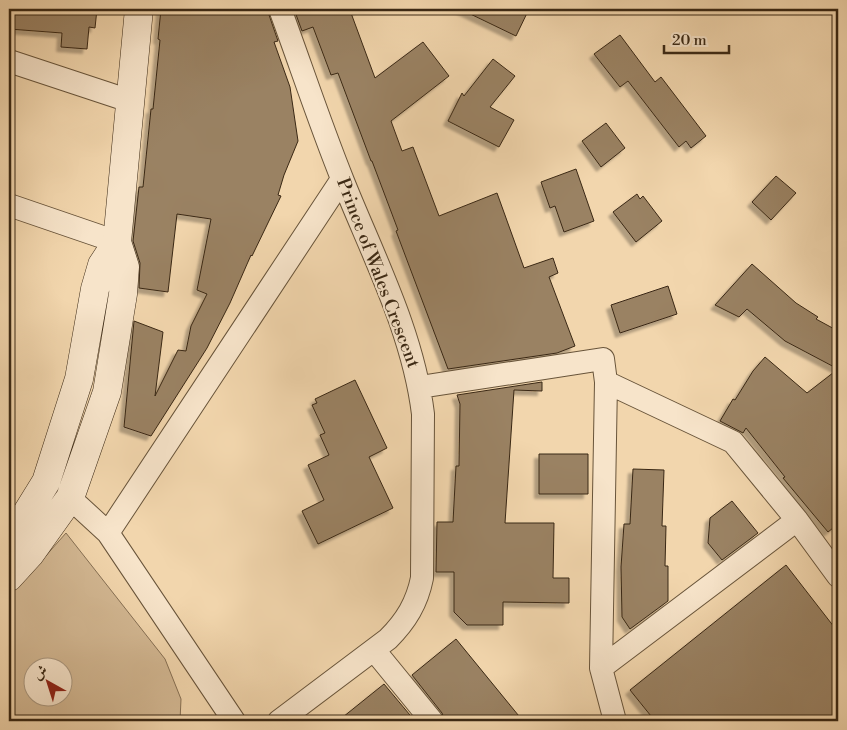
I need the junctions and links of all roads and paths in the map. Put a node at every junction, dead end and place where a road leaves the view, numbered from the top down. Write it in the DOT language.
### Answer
graph roads {
  1 [pos="139,9"];
  2 [pos="280,9"];
  3 [pos="9,61"];
  4 [pos="130,101"];
  5 [pos="342,179"];
  6 [pos="9,205"];
  7 [pos="117,242"];
  8 [pos="606,382"];
  9 [pos="420,387"];
  10 [pos="46,482"];
  11 [pos="70,498"];
  12 [pos="797,520"];
  13 [pos="108,533"];
  14 [pos="9,539"];
  15 [pos="837,571"];
  16 [pos="9,577"];
  17 [pos="374,650"];
  18 [pos="601,668"];
  19 [pos="234,721"];
  20 [pos="279,721"];
  21 [pos="432,721"];
  22 [pos="615,721"];
  1 -- 4 [label="main road"];
  2 -- 5 [label="street, Prince of Wales Crescent"];
  3 -- 4 [label="street"];
  4 -- 7 [label="main road"];
  5 -- 9 [label="street, Prince of Wales Crescent"];
  5 -- 13 [label="street"];
  6 -- 7 [label="street"];
  7 -- 10 [label="main road"];
  7 -- 11 [label="main road"];
  8 -- 9 [label="street"];
  8 -- 12 [label="street"];
  8 -- 18 [label="street"];
  9 -- 17 [label="street, Prince of Wales Crescent"];
  10 -- 11 [label="main road"];
  10 -- 14 [label="main road"];
  11 -- 13 [label="street"];
  11 -- 16 [label="main road"];
  12 -- 15 [label="street"];
  12 -- 18 [label="street"];
  13 -- 19 [label="street"];
  17 -- 20 [label="street, Prince of Wales Crescent"];
  17 -- 21 [label="street"];
  18 -- 22 [label="street"];
}
